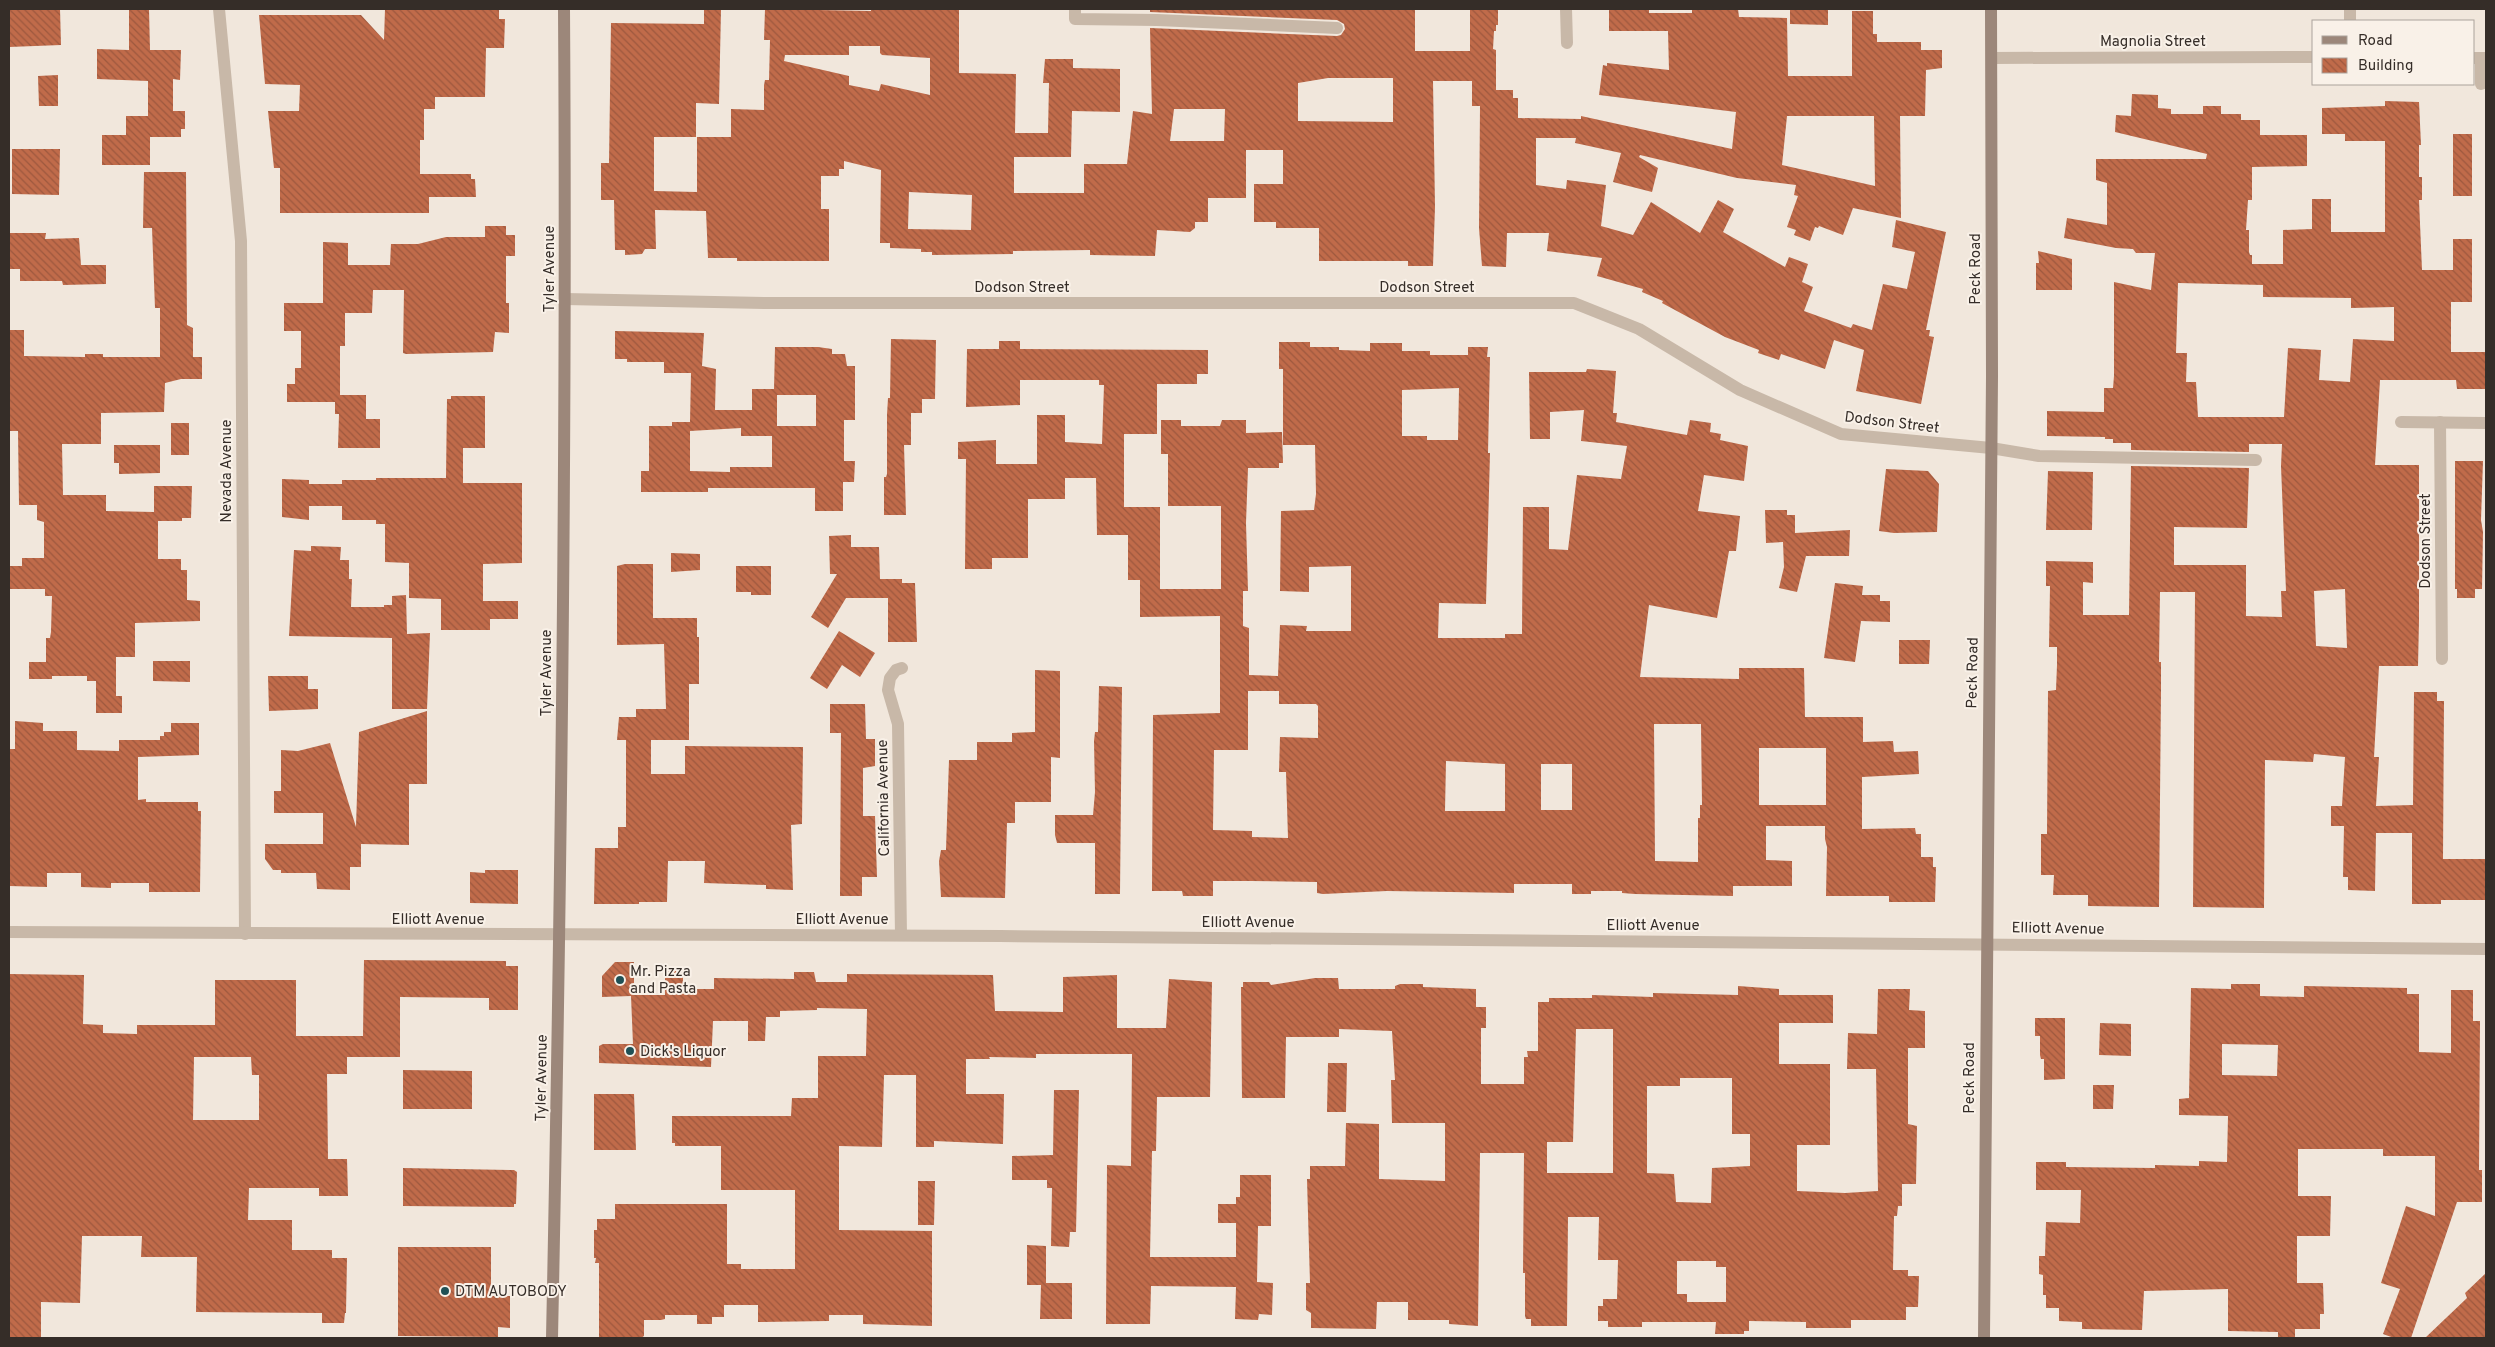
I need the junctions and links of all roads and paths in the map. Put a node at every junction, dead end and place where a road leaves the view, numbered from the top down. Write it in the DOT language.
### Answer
graph roads {
  1 [pos="219,9"];
  2 [pos="564,9"];
  3 [pos="1075,9"];
  4 [pos="1566,9"];
  5 [pos="1992,9"];
  6 [pos="1337,28"];
  7 [pos="1567,43"];
  8 [pos="2312,57"];
  9 [pos="1992,58"];
  10 [pos="2480,58"];
  11 [pos="2481,84"];
  12 [pos="565,299"];
  13 [pos="2402,422"];
  14 [pos="2440,422"];
  15 [pos="2486,423"];
  16 [pos="1991,448"];
  17 [pos="2256,460"];
  18 [pos="2442,659"];
  19 [pos="902,668"];
  20 [pos="9,932"];
  21 [pos="245,934"];
  22 [pos="901,935"];
  23 [pos="561,936"];
  24 [pos="1986,943"];
  25 [pos="2486,950"];
  26 [pos="552,1338"];
  27 [pos="1984,1338"];
  1 -- 21 [label="street, Nevada Avenue"];
  2 -- 12 [label="main road, Tyler Avenue"];
  3 -- 6 [label="street"];
  4 -- 7 [label="street"];
  5 -- 9 [label="main road, Peck Road"];
  8 -- 9 [label="street, Magnolia Street"];
  9 -- 16 [label="main road, Peck Road"];
  10 -- 11 [label="street"];
  12 -- 16 [label="street, Dodson Street"];
  12 -- 23 [label="main road, Tyler Avenue"];
  13 -- 14 [label="street"];
  14 -- 15 [label="street"];
  14 -- 18 [label="street, Dodson Street"];
  16 -- 17 [label="street, Dodson Street"];
  16 -- 24 [label="main road, Peck Road"];
  19 -- 22 [label="street, California Avenue"];
  20 -- 21 [label="street, Elliott Avenue"];
  21 -- 23 [label="street, Elliott Avenue"];
  22 -- 23 [label="street, Elliott Avenue"];
  22 -- 24 [label="street, Elliott Avenue"];
  23 -- 26 [label="main road, Tyler Avenue"];
  24 -- 25 [label="street, Elliott Avenue"];
  24 -- 27 [label="main road, Peck Road"];
}
